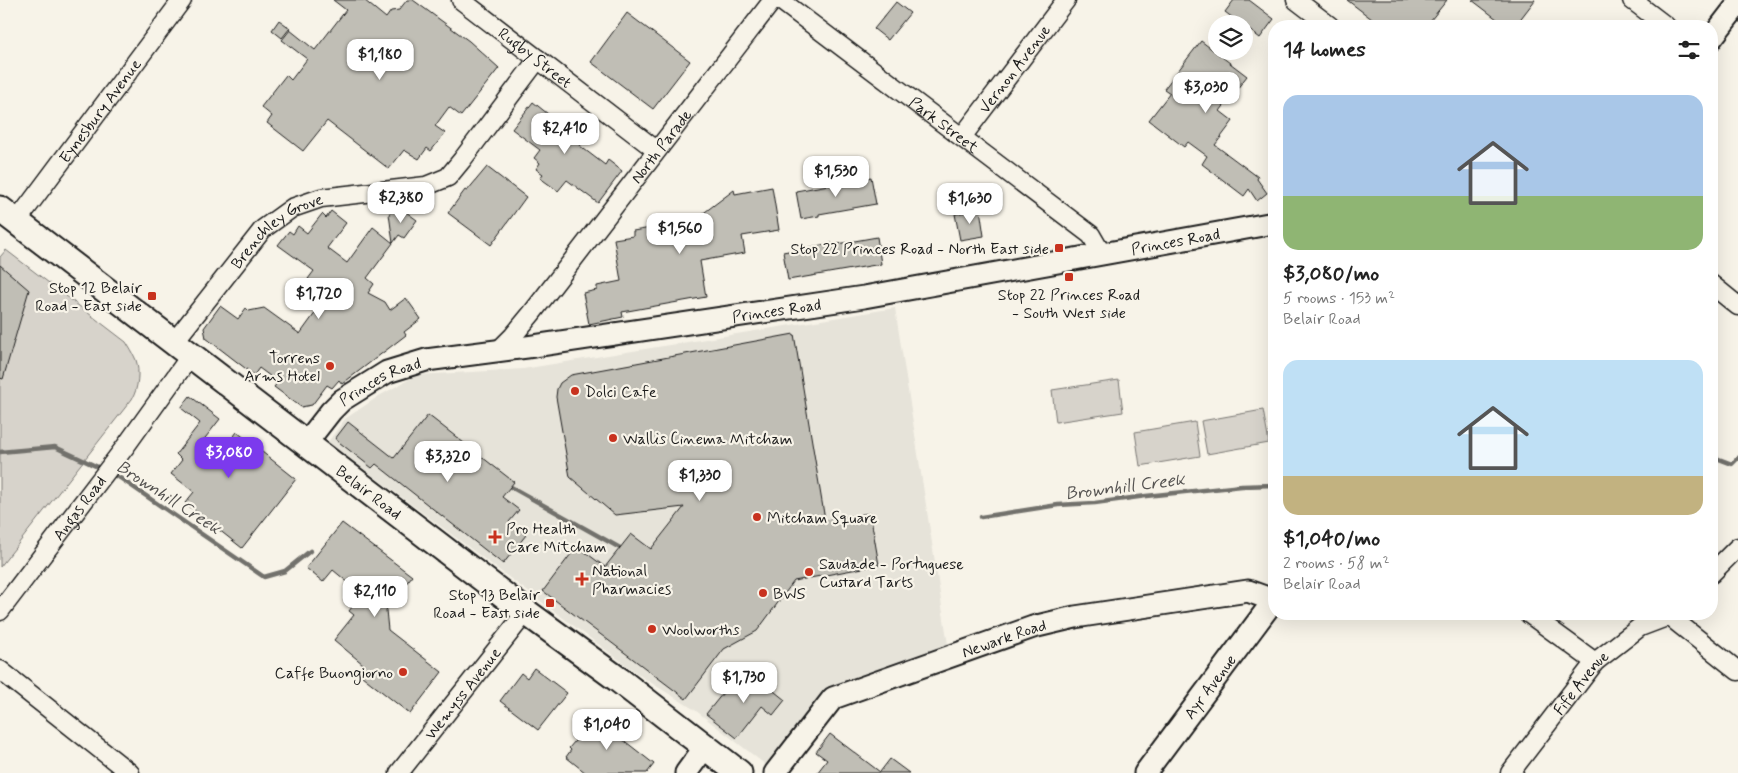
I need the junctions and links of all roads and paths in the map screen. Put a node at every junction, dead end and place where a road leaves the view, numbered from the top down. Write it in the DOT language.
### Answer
graph roads {
  1 [pos="182,0"];
  2 [pos="461,0"];
  3 [pos="773,0"];
  4 [pos="780,0"];
  5 [pos="1066,0"];
  6 [pos="1296,0"];
  7 [pos="1632,0"];
  8 [pos="1738,4"];
  9 [pos="480,6"];
  10 [pos="1322,20"];
  11 [pos="1658,20"];
  12 [pos="1718,30"];
  13 [pos="538,59"];
  14 [pos="962,137"];
  15 [pos="656,150"];
  16 [pos="8,215"];
  17 [pos="1268,225"];
  18 [pos="1102,254"];
  19 [pos="1718,290"];
  20 [pos="1738,306"];
  21 [pos="530,314"];
  22 [pos="546,344"];
  23 [pos="183,349"];
  24 [pos="498,351"];
  25 [pos="306,443"];
  26 [pos="1738,547"];
  27 [pos="1718,567"];
  28 [pos="1268,598"];
  29 [pos="1268,608"];
  30 [pos="0,612"];
  31 [pos="526,612"];
  32 [pos="1537,620"];
  33 [pos="1658,620"];
  34 [pos="1676,620"];
  35 [pos="1595,662"];
  36 [pos="0,670"];
  37 [pos="1738,670"];
  38 [pos="705,747"];
  39 [pos="130,773"];
  40 [pos="399,773"];
  41 [pos="686,773"];
  42 [pos="739,773"];
  43 [pos="775,773"];
  44 [pos="1145,773"];
  45 [pos="1510,773"];
  1 -- 16 [label="street, Eynesbury Avenue"];
  2 -- 9 [label="street, Rugby Street"];
  3 -- 15 [label="street, North Parade"];
  4 -- 14 [label="street, Park Street"];
  5 -- 14 [label="street, Vernon Avenue"];
  6 -- 10 [label="street"];
  7 -- 11 [label="street"];
  8 -- 12 [label="street"];
  9 -- 13 [label="street, Rugby Street"];
  13 -- 15 [label="street, Rugby Street"];
  13 -- 23 [label="street, Brenchley Grove"];
  14 -- 18 [label="street, Park Street"];
  15 -- 21 [label="street, North Parade"];
  16 -- 23 [label="main road, Belair Road"];
  17 -- 18 [label="street, Princes Road"];
  18 -- 22 [label="street, Princes Road"];
  19 -- 20 [label="street"];
  21 -- 22 [label="street"];
  21 -- 24 [label="street, North Parade"];
  22 -- 24 [label="street, Princes Road"];
  23 -- 25 [label="main road, Belair Road"];
  23 -- 30 [label="street, Angas Road"];
  24 -- 25 [label="street, Princes Road"];
  25 -- 31 [label="main road, Belair Road"];
  26 -- 27 [label="street"];
  28 -- 43 [label="street, Newark Road"];
  29 -- 44 [label="street, Ayr Avenue"];
  31 -- 38 [label="main road, Belair Road"];
  31 -- 40 [label="street, Wemyss Avenue"];
  32 -- 35 [label="street"];
  33 -- 35 [label="street, Fife Avenue"];
  34 -- 37 [label="street"];
  35 -- 45 [label="street, Fife Avenue"];
  36 -- 39 [label="street"];
  38 -- 41 [label="street"];
  38 -- 42 [label="main road, Belair Road"];
}
